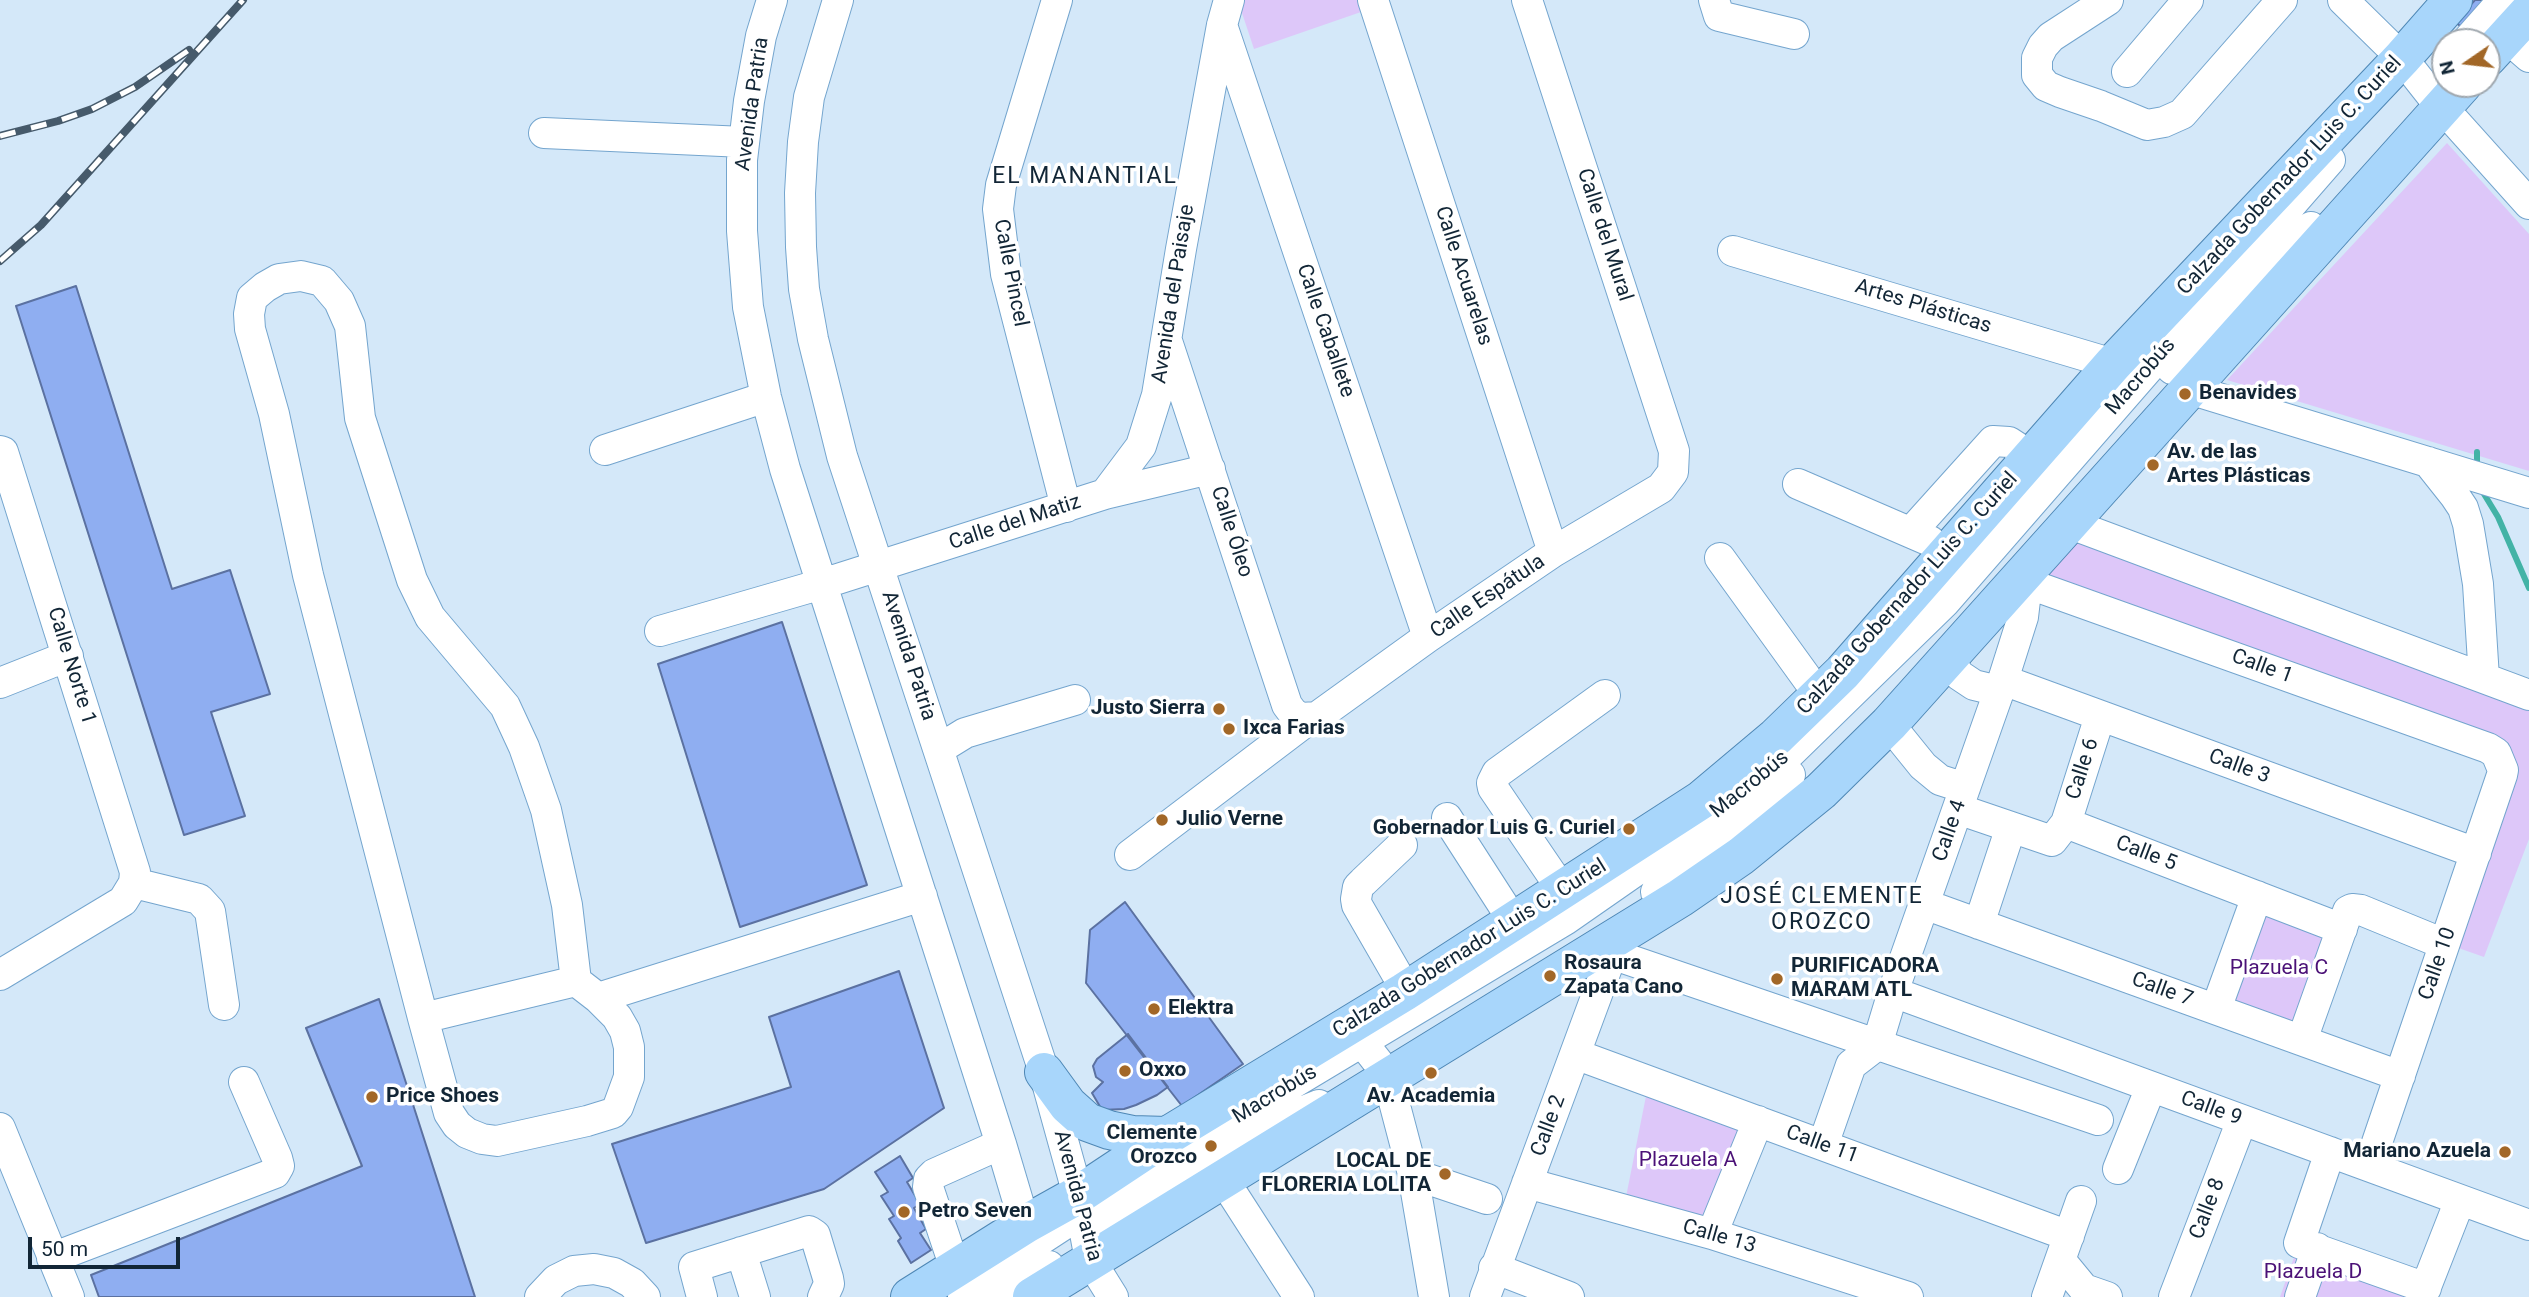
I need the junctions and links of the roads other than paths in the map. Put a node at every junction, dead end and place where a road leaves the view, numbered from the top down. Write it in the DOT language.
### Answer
graph roads {
  1 [pos="772,0"];
  2 [pos="838,0"];
  3 [pos="1057,0"];
  4 [pos="1373,0"];
  5 [pos="1527,0"];
  6 [pos="1714,0"];
  7 [pos="2108,0"];
  8 [pos="2188,0"];
  9 [pos="2281,0"];
  10 [pos="2343,0"];
  11 [pos="2453,0"];
  12 [pos="2468,0"];
  13 [pos="1225,12"];
  14 [pos="1794,34"];
  15 [pos="2406,63"];
  16 [pos="2127,72"];
  17 [pos="2431,80"];
  18 [pos="2439,98"];
  19 [pos="2440,98"];
  20 [pos="2451,98"];
  21 [pos="544,133"];
  22 [pos="744,142"];
  23 [pos="2529,204"];
  24 [pos="1733,251"];
  25 [pos="1167,341"];
  26 [pos="2113,364"];
  27 [pos="2189,389"];
  28 [pos="766,397"];
  29 [pos="605,450"];
  30 [pos="0,451"];
  31 [pos="2032,457"];
  32 [pos="2428,462"];
  33 [pos="1210,469"];
  34 [pos="1673,471"];
  35 [pos="1798,484"];
  36 [pos="2529,493"];
  37 [pos="1105,494"];
  38 [pos="1066,507"];
  39 [pos="2068,523"];
  40 [pos="1911,532"];
  41 [pos="1553,552"];
  42 [pos="1948,552"];
  43 [pos="1720,558"];
  44 [pos="879,566"];
  45 [pos="2022,581"];
  46 [pos="822,584"];
  47 [pos="660,631"];
  48 [pos="1429,638"];
  49 [pos="68,656"];
  50 [pos="1948,656"];
  51 [pos="2484,678"];
  52 [pos="0,683"];
  53 [pos="2001,686"];
  54 [pos="1605,695"];
  55 [pos="1819,695"];
  56 [pos="2529,695"];
  57 [pos="1075,700"];
  58 [pos="2100,716"];
  59 [pos="1305,718"];
  60 [pos="1889,724"];
  61 [pos="939,749"];
  62 [pos="2501,762"];
  63 [pos="1961,798"];
  64 [pos="1447,818"];
  65 [pos="2066,823"];
  66 [pos="2011,827"];
  67 [pos="1402,845"];
  68 [pos="2476,853"];
  69 [pos="1130,855"];
  70 [pos="134,883"];
  71 [pos="1563,891"];
  72 [pos="922,896"];
  73 [pos="2257,896"];
  74 [pos="1924,904"];
  75 [pos="2345,920"];
  76 [pos="1514,922"];
  77 [pos="1979,924"];
  78 [pos="2444,944"];
  79 [pos="0,975"];
  80 [pos="587,989"];
  81 [pos="1406,990"];
  82 [pos="1893,992"];
  83 [pos="223,1005"];
  84 [pos="2216,1009"];
  85 [pos="423,1018"];
  86 [pos="1356,1034"];
  87 [pos="2302,1040"];
  88 [pos="1877,1045"];
  89 [pos="1575,1054"];
  90 [pos="1044,1072"];
  91 [pos="1386,1074"];
  92 [pos="2400,1076"];
  93 [pos="244,1082"];
  94 [pos="2151,1087"];
  95 [pos="2098,1120"];
  96 [pos="2242,1120"];
  97 [pos="1758,1121"];
  98 [pos="0,1128"];
  99 [pos="1167,1136"];
  100 [pos="1001,1144"];
  101 [pos="1823,1145"];
  102 [pos="2330,1152"];
  103 [pos="2369,1166"];
  104 [pos="2118,1169"];
  105 [pos="1413,1174"];
  106 [pos="1223,1179"];
  107 [pos="1527,1184"];
  108 [pos="1487,1199"];
  109 [pos="2460,1200"];
  110 [pos="2081,1201"];
  111 [pos="2529,1225"];
  112 [pos="1084,1228"];
  113 [pos="1712,1234"];
  114 [pos="2308,1245"];
  115 [pos="2065,1249"];
  116 [pos="741,1252"];
  117 [pos="52,1258"];
  118 [pos="1494,1268"];
  119 [pos="1036,1271"];
  120 [pos="959,1283"];
  121 [pos="1826,1284"];
  122 [pos="2424,1292"];
  123 [pos="69,1297"];
  124 [pos="540,1297"];
  125 [pos="645,1297"];
  126 [pos="702,1297"];
  127 [pos="755,1297"];
  128 [pos="823,1297"];
  129 [pos="910,1297"];
  130 [pos="1003,1297"];
  131 [pos="1113,1297"];
  132 [pos="1299,1297"];
  133 [pos="1434,1297"];
  134 [pos="1485,1297"];
  135 [pos="1569,1297"];
  136 [pos="1908,1297"];
  137 [pos="2047,1297"];
  138 [pos="2107,1297"];
  139 [pos="2174,1297"];
  140 [pos="2300,1297"];
  1 -- 22 [label="street, Avenida Patria"];
  2 -- 44 [label="street, Avenida Patria"];
  3 -- 38 [label="street, Calle Pincel"];
  4 -- 41 [label="street, Calle Acuarelas"];
  5 -- 34 [label="street, Calle del Mural"];
  6 -- 14 [label="street"];
  7 -- 9 [label="street"];
  8 -- 16 [label="street"];
  10 -- 15 [label="street"];
  11 -- 15 [label="main road, Calzada Gobernador Luis C. Curiel"];
  12 -- 15 [label="street, Macrobús"];
  13 -- 25 [label="street, Avenida del Paisaje"];
  13 -- 48 [label="street, Calle Caballete"];
  15 -- 17 [label="street"];
  15 -- 26 [label="main road, Calzada Gobernador Luis C. Curiel"];
  15 -- 86 [label="street, Macrobús"];
  18 -- 91 [label="street, Macrobús"];
  19 -- 27 [label="main road, Calzada Gobernador Luis C. Curiel"];
  20 -- 23 [label="street"];
  21 -- 22 [label="street"];
  22 -- 28 [label="street, Avenida Patria"];
  24 -- 26 [label="street, Artes Plásticas"];
  25 -- 33 [label="street, Calle Óleo"];
  25 -- 37 [label="street, Avenida del Paisaje"];
  26 -- 31 [label="main road, Calzada Gobernador Luis C. Curiel"];
  27 -- 32 [label="street"];
  27 -- 39 [label="main road, Calzada Gobernador Luis C. Curiel"];
  28 -- 29 [label="street"];
  28 -- 46 [label="street, Avenida Patria"];
  30 -- 49 [label="street, Calle Norte 1"];
  31 -- 40 [label="street"];
  31 -- 42 [label="main road, Calzada Gobernador Luis C. Curiel"];
  32 -- 36 [label="street"];
  32 -- 51 [label="street"];
  33 -- 37 [label="street, Calle del Matiz"];
  33 -- 59 [label="street, Calle Óleo"];
  34 -- 41 [label="street, Calle Espátula"];
  35 -- 40 [label="street"];
  37 -- 38 [label="street, Calle del Matiz"];
  38 -- 44 [label="street, Calle del Matiz"];
  39 -- 45 [label="main road, Calzada Gobernador Luis C. Curiel"];
  39 -- 51 [label="street"];
  40 -- 42 [label="street"];
  41 -- 48 [label="street, Calle Espátula"];
  42 -- 55 [label="main road, Calzada Gobernador Luis C. Curiel"];
  43 -- 55 [label="street"];
  44 -- 46 [label="street, Calle del Matiz"];
  44 -- 61 [label="street, Avenida Patria"];
  45 -- 50 [label="main road, Calzada Gobernador Luis C. Curiel"];
  45 -- 53 [label="street, Calle 4"];
  45 -- 62 [label="street, Calle 1"];
  46 -- 47 [label="street, Calle del Matiz"];
  46 -- 72 [label="street, Avenida Patria"];
  48 -- 59 [label="street, Calle Espátula"];
  49 -- 52 [label="street"];
  49 -- 70 [label="street, Calle Norte 1"];
  50 -- 53 [label="street, Calle 3"];
  50 -- 60 [label="main road, Calzada Gobernador Luis C. Curiel"];
  51 -- 56 [label="street"];
  53 -- 58 [label="street, Calle 3"];
  53 -- 63 [label="street, Calle 4"];
  54 -- 71 [label="street"];
  55 -- 71 [label="main road, Calzada Gobernador Luis C. Curiel"];
  57 -- 61 [label="street"];
  58 -- 65 [label="street, Calle 6"];
  58 -- 68 [label="street, Calle 3"];
  59 -- 69 [label="street, Calle Espátula"];
  60 -- 63 [label="street"];
  60 -- 91 [label="main road, Calzada Gobernador Luis C. Curiel"];
  61 -- 90 [label="street, Avenida Patria"];
  62 -- 68 [label="street, Calle 10"];
  63 -- 66 [label="street"];
  63 -- 74 [label="street, Calle 4"];
  64 -- 76 [label="street"];
  65 -- 66 [label="street"];
  65 -- 73 [label="street, Calle 5"];
  66 -- 77 [label="street"];
  67 -- 81 [label="street"];
  68 -- 78 [label="street, Calle 10"];
  70 -- 79 [label="street"];
  70 -- 83 [label="street"];
  71 -- 76 [label="main road, Calzada Gobernador Luis C. Curiel"];
  72 -- 80 [label="street"];
  72 -- 100 [label="street, Avenida Patria"];
  73 -- 75 [label="street, Calle 5"];
  73 -- 84 [label="street"];
  74 -- 77 [label="street, Calle 7"];
  74 -- 82 [label="street, Calle 4"];
  75 -- 78 [label="street, Calle 5"];
  75 -- 87 [label="street"];
  76 -- 81 [label="main road, Calzada Gobernador Luis C. Curiel"];
  77 -- 84 [label="street, Calle 7"];
  78 -- 92 [label="street, Calle 10"];
  80 -- 85 [label="street"];
  80 -- 85 [label="street"];
  80 -- 85 [label="street"];
  81 -- 86 [label="main road, Calzada Gobernador Luis C. Curiel"];
  82 -- 88 [label="street, Calle 4"];
  82 -- 94 [label="street, Calle 9"];
  84 -- 87 [label="street, Calle 7"];
  86 -- 91 [label="street"];
  86 -- 99 [label="main road, Calzada Gobernador Luis C. Curiel"];
  86 -- 112 [label="street, Macrobús"];
  87 -- 92 [label="street, Calle 7"];
  88 -- 89 [label="street, Calle 2"];
  88 -- 95 [label="street"];
  88 -- 101 [label="street"];
  89 -- 97 [label="street, Calle 11"];
  89 -- 107 [label="street, Calle 2"];
  90 -- 99 [label="main road"];
  90 -- 112 [label="street, Avenida Patria"];
  91 -- 105 [label="street"];
  91 -- 106 [label="main road, Calzada Gobernador Luis C. Curiel"];
  91 -- 112 [label="street, Macrobús"];
  92 -- 103 [label="street, Calle 10"];
  93 -- 117 [label="street"];
  94 -- 96 [label="street, Calle 9"];
  94 -- 104 [label="street"];
  96 -- 102 [label="street, Calle 9"];
  96 -- 139 [label="street, Calle 8"];
  97 -- 101 [label="street, Calle 11"];
  97 -- 113 [label="street"];
  98 -- 117 [label="street"];
  99 -- 112 [label="main road, Calzada Gobernador Luis C. Curiel"];
  100 -- 119 [label="street, Avenida Patria"];
  100 -- 120 [label="street"];
  101 -- 115 [label="street, Calle 11"];
  102 -- 103 [label="street, Calle 9"];
  102 -- 114 [label="street"];
  103 -- 109 [label="street, Calle 9"];
  105 -- 108 [label="street"];
  105 -- 133 [label="street"];
  106 -- 112 [label="main road, Calzada Gobernador Luis C. Curiel"];
  106 -- 132 [label="street"];
  107 -- 113 [label="street, Calle 13"];
  107 -- 118 [label="street, Calle 2"];
  109 -- 111 [label="street, Calle 9"];
  109 -- 122 [label="street"];
  110 -- 115 [label="street"];
  112 -- 119 [label="main road, Calzada Gobernador Luis C. Curiel"];
  112 -- 119 [label="main road, Calzada Gobernador Luis C. Curiel"];
  112 -- 131 [label="street, Avenida Patria"];
  113 -- 121 [label="street, Calle 13"];
  114 -- 122 [label="street"];
  114 -- 140 [label="street"];
  115 -- 137 [label="street"];
  115 -- 138 [label="street"];
  116 -- 126 [label="street"];
  116 -- 127 [label="street"];
  116 -- 128 [label="street"];
  117 -- 123 [label="street"];
  118 -- 134 [label="street, Calle 2"];
  118 -- 135 [label="street"];
  119 -- 120 [label="main road, Calzada Gobernador Luis C. Curiel"];
  119 -- 130 [label="street"];
  120 -- 129 [label="main road, Calzada Gobernador Luis C. Curiel"];
  121 -- 136 [label="street, Calle 13"];
  124 -- 125 [label="street"];
}
